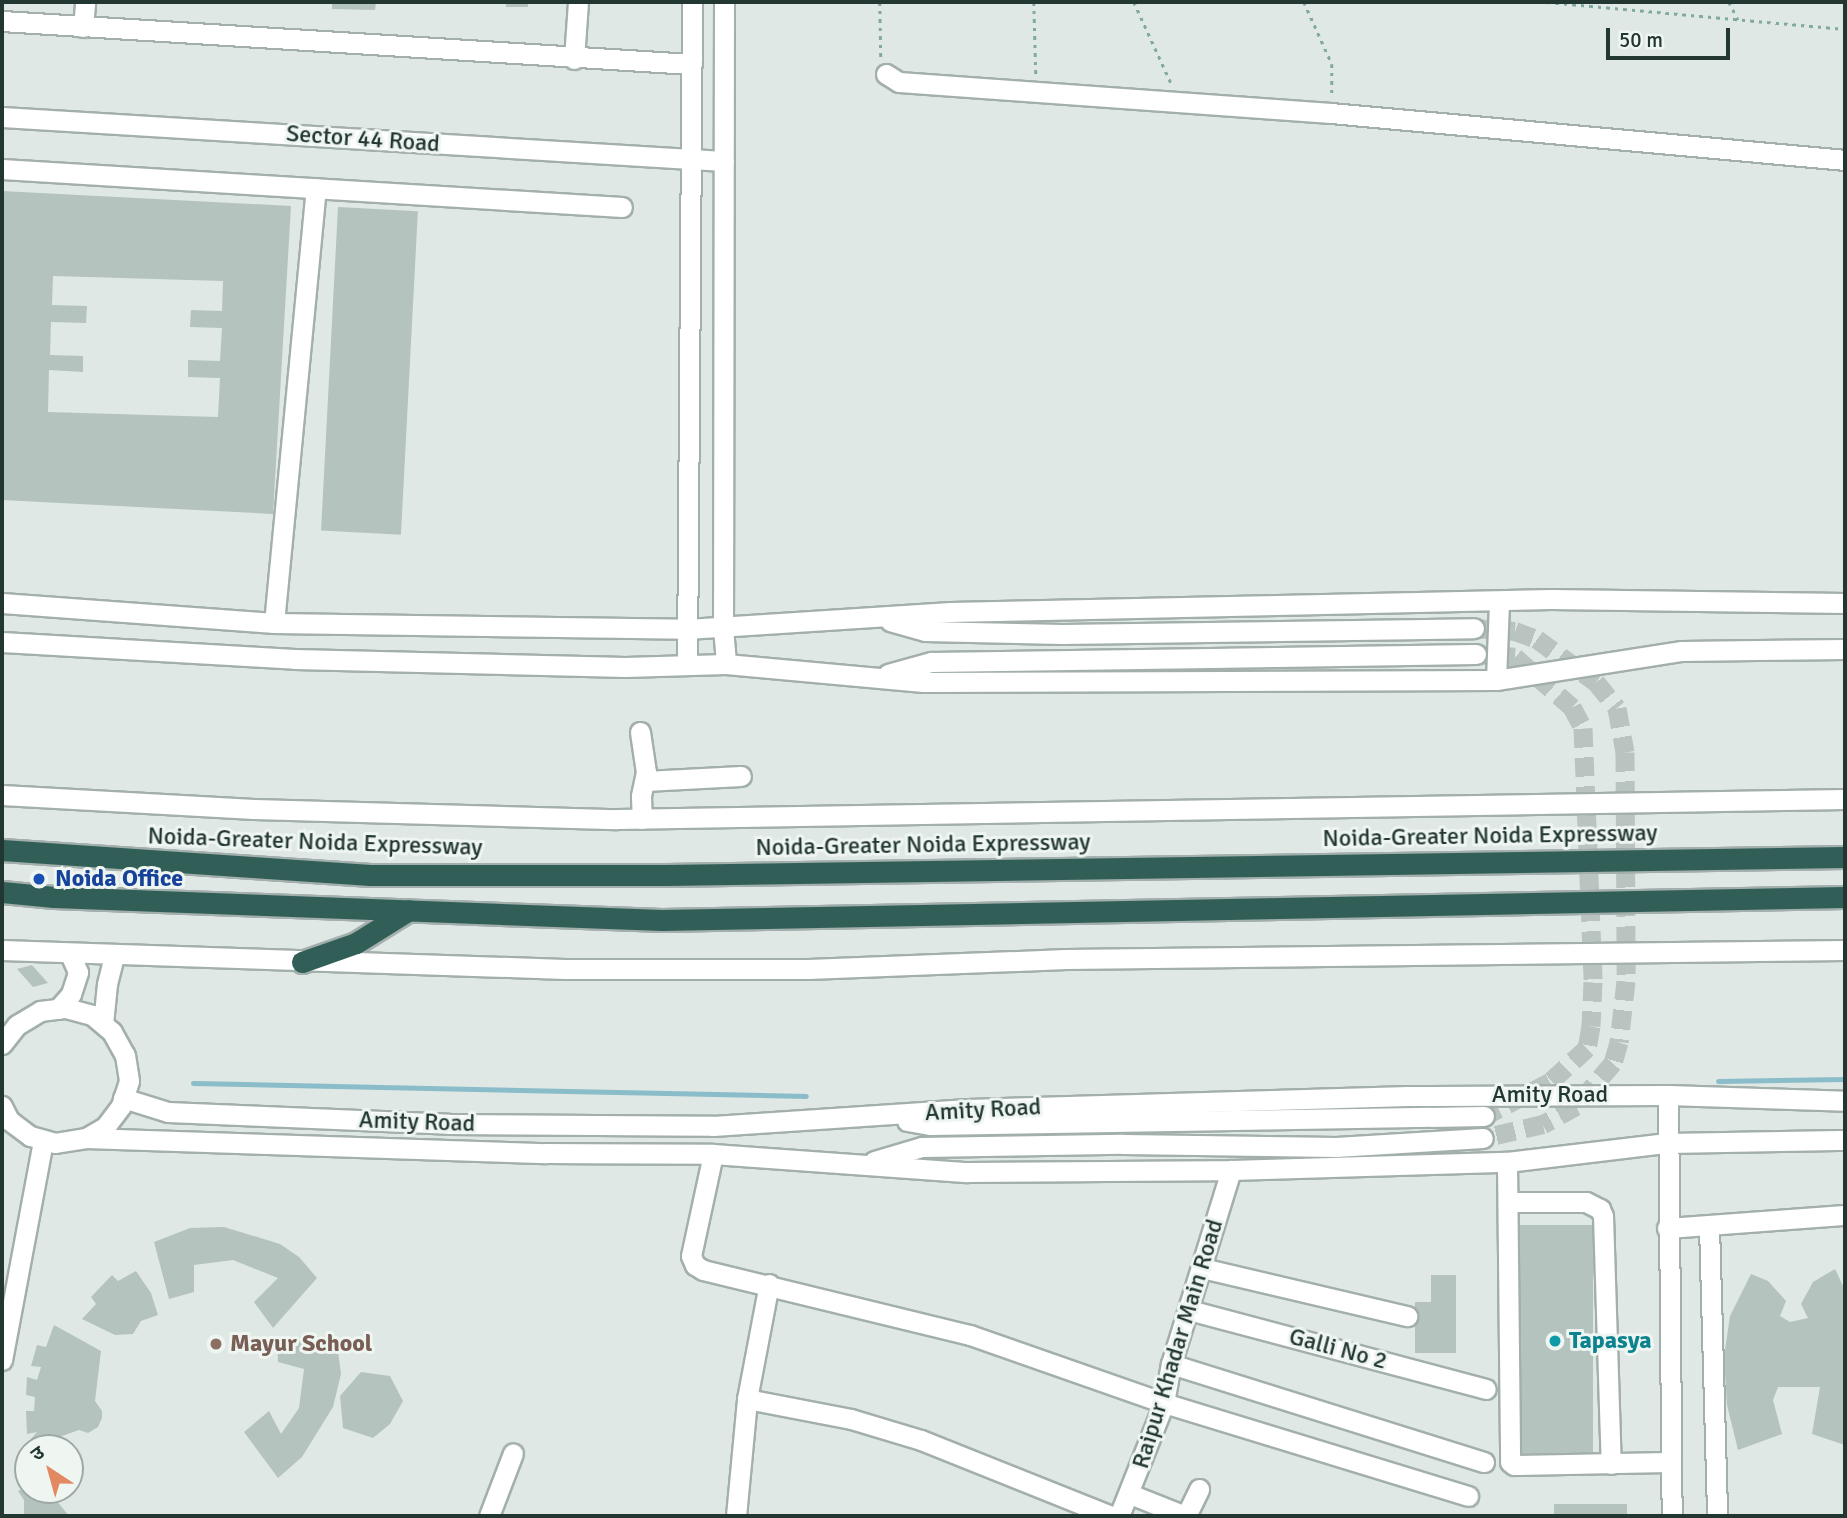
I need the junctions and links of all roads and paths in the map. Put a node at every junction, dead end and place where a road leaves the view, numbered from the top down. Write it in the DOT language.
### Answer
graph roads {
  1 [pos="85,2"];
  2 [pos="578,2"];
  3 [pos="692,2"];
  4 [pos="724,2"];
  5 [pos="880,2"];
  6 [pos="1034,2"];
  7 [pos="1134,2"];
  8 [pos="1304,2"];
  9 [pos="1547,2"];
  10 [pos="1729,2"];
  11 [pos="1587,3"];
  12 [pos="1738,20"];
  13 [pos="2,21"];
  14 [pos="83,27"];
  15 [pos="1845,29"];
  16 [pos="574,58"];
  17 [pos="692,64"];
  18 [pos="886,74"];
  19 [pos="1037,92"];
  20 [pos="1180,102"];
  21 [pos="1331,113"];
  22 [pos="2,117"];
  23 [pos="689,159"];
  24 [pos="1845,160"];
  25 [pos="724,161"];
  26 [pos="2,169"];
  27 [pos="316,188"];
  28 [pos="622,207"];
  29 [pos="1499,601"];
  30 [pos="2,603"];
  31 [pos="1845,603"];
  32 [pos="875,617"];
  33 [pos="274,623"];
  34 [pos="723,628"];
  35 [pos="1474,628"];
  36 [pos="687,629"];
  37 [pos="2,642"];
  38 [pos="1845,649"];
  39 [pos="1476,654"];
  40 [pos="687,664"];
  41 [pos="726,664"];
  42 [pos="874,677"];
  43 [pos="1496,680"];
  44 [pos="640,732"];
  45 [pos="741,776"];
  46 [pos="645,781"];
  47 [pos="2,795"];
  48 [pos="1845,799"];
  49 [pos="642,819"];
  50 [pos="2,850"];
  51 [pos="1845,857"];
  52 [pos="2,892"];
  53 [pos="1845,897"];
  54 [pos="409,911"];
  55 [pos="2,950"];
  56 [pos="1845,950"];
  57 [pos="70,954"];
  58 [pos="114,956"];
  59 [pos="302,962"];
  60 [pos="58,1009"];
  61 [pos="9,1024"];
  62 [pos="103,1024"];
  63 [pos="2,1044"];
  64 [pos="1668,1095"];
  65 [pos="123,1098"];
  66 [pos="1845,1101"];
  67 [pos="878,1116"];
  68 [pos="1484,1116"];
  69 [pos="4,1119"];
  70 [pos="86,1138"];
  71 [pos="1483,1138"];
  72 [pos="43,1140"];
  73 [pos="1845,1140"];
  74 [pos="1667,1143"];
  75 [pos="713,1154"];
  76 [pos="1507,1162"];
  77 [pos="862,1164"];
  78 [pos="1231,1170"];
  79 [pos="1509,1202"];
  80 [pos="1845,1215"];
  81 [pos="1709,1225"];
  82 [pos="1667,1227"];
  83 [pos="1202,1268"];
  84 [pos="769,1284"];
  85 [pos="1189,1310"];
  86 [pos="1407,1316"];
  87 [pos="2,1360"];
  88 [pos="1171,1364"];
  89 [pos="1486,1389"];
  90 [pos="747,1399"];
  91 [pos="1164,1403"];
  92 [pos="513,1453"];
  93 [pos="1484,1462"];
  94 [pos="1671,1462"];
  95 [pos="1611,1464"];
  96 [pos="1199,1489"];
  97 [pos="1130,1494"];
  98 [pos="1468,1496"];
  99 [pos="489,1516"];
  100 [pos="736,1516"];
  101 [pos="1111,1516"];
  102 [pos="1119,1516"];
  103 [pos="1185,1516"];
  104 [pos="1672,1516"];
  105 [pos="1717,1516"];
  1 -- 14 [label="street"];
  2 -- 16 [label="street"];
  3 -- 17 [label="street"];
  4 -- 25 [label="street"];
  5 -- 18 [label="path"];
  6 -- 19 [label="path"];
  7 -- 20 [label="path"];
  8 -- 21 [label="path"];
  9 -- 11 [label="path"];
  10 -- 12 [label="path"];
  11 -- 12 [label="path"];
  12 -- 15 [label="path"];
  13 -- 14 [label="street"];
  14 -- 16 [label="street"];
  16 -- 17 [label="street"];
  17 -- 23 [label="street"];
  18 -- 19 [label="street"];
  19 -- 20 [label="street"];
  20 -- 21 [label="street"];
  21 -- 24 [label="street"];
  22 -- 23 [label="street, Sector 44 Road"];
  23 -- 25 [label="street, Sector 44 Road"];
  23 -- 36 [label="street"];
  25 -- 34 [label="street"];
  26 -- 27 [label="street"];
  27 -- 28 [label="street"];
  27 -- 33 [label="street"];
  29 -- 31 [label="street"];
  29 -- 32 [label="street"];
  29 -- 43 [label="street"];
  30 -- 33 [label="street"];
  32 -- 34 [label="street"];
  32 -- 35 [label="street"];
  33 -- 36 [label="street"];
  34 -- 36 [label="street"];
  34 -- 41 [label="street"];
  36 -- 40 [label="street"];
  37 -- 40 [label="street"];
  38 -- 43 [label="street"];
  39 -- 42 [label="street"];
  40 -- 41 [label="street"];
  41 -- 42 [label="street"];
  42 -- 43 [label="street"];
  44 -- 46 [label="street"];
  45 -- 46 [label="street"];
  46 -- 49 [label="street"];
  47 -- 49 [label="street"];
  48 -- 49 [label="street"];
  50 -- 51 [label="highway, Noida-Greater Noida Expressway"];
  52 -- 54 [label="highway"];
  53 -- 54 [label="highway"];
  54 -- 59 [label="highway"];
  55 -- 57 [label="street"];
  56 -- 59 [label="street"];
  57 -- 58 [label="street"];
  57 -- 60 [label="street"];
  58 -- 59 [label="street"];
  58 -- 62 [label="street"];
  60 -- 61 [label="street"];
  60 -- 62 [label="street"];
  61 -- 63 [label="street"];
  62 -- 65 [label="street"];
  64 -- 66 [label="street, Amity Road"];
  64 -- 67 [label="street, Amity Road"];
  64 -- 74 [label="street"];
  65 -- 67 [label="street, Amity Road"];
  65 -- 70 [label="street"];
  67 -- 68 [label="street"];
  69 -- 72 [label="street"];
  70 -- 72 [label="street, Amity Road"];
  70 -- 75 [label="street, Amity Road"];
  71 -- 77 [label="street"];
  72 -- 87 [label="street"];
  73 -- 74 [label="street, Amity Road"];
  74 -- 76 [label="street, Amity Road"];
  74 -- 82 [label="street"];
  75 -- 77 [label="street, Amity Road"];
  75 -- 84 [label="street"];
  76 -- 78 [label="street, Amity Road"];
  76 -- 79 [label="street"];
  77 -- 78 [label="street, Amity Road"];
  78 -- 83 [label="street, Raipur Khadar Main Road"];
  79 -- 95 [label="street"];
  79 -- 95 [label="street"];
  80 -- 81 [label="street"];
  81 -- 82 [label="street"];
  81 -- 105 [label="street"];
  82 -- 94 [label="street"];
  83 -- 85 [label="street, Raipur Khadar Main Road"];
  83 -- 86 [label="street"];
  84 -- 90 [label="street"];
  84 -- 91 [label="street"];
  85 -- 88 [label="street, Raipur Khadar Main Road"];
  85 -- 89 [label="street, Galli No 2"];
  88 -- 91 [label="street, Raipur Khadar Main Road"];
  88 -- 93 [label="street"];
  90 -- 100 [label="street"];
  90 -- 101 [label="street"];
  91 -- 97 [label="street, Raipur Khadar Main Road"];
  91 -- 98 [label="street"];
  92 -- 99 [label="street"];
  94 -- 95 [label="street"];
  94 -- 104 [label="street"];
  96 -- 103 [label="street"];
  97 -- 102 [label="street, Raipur Khadar Main Road"];
  97 -- 103 [label="street"];
}
